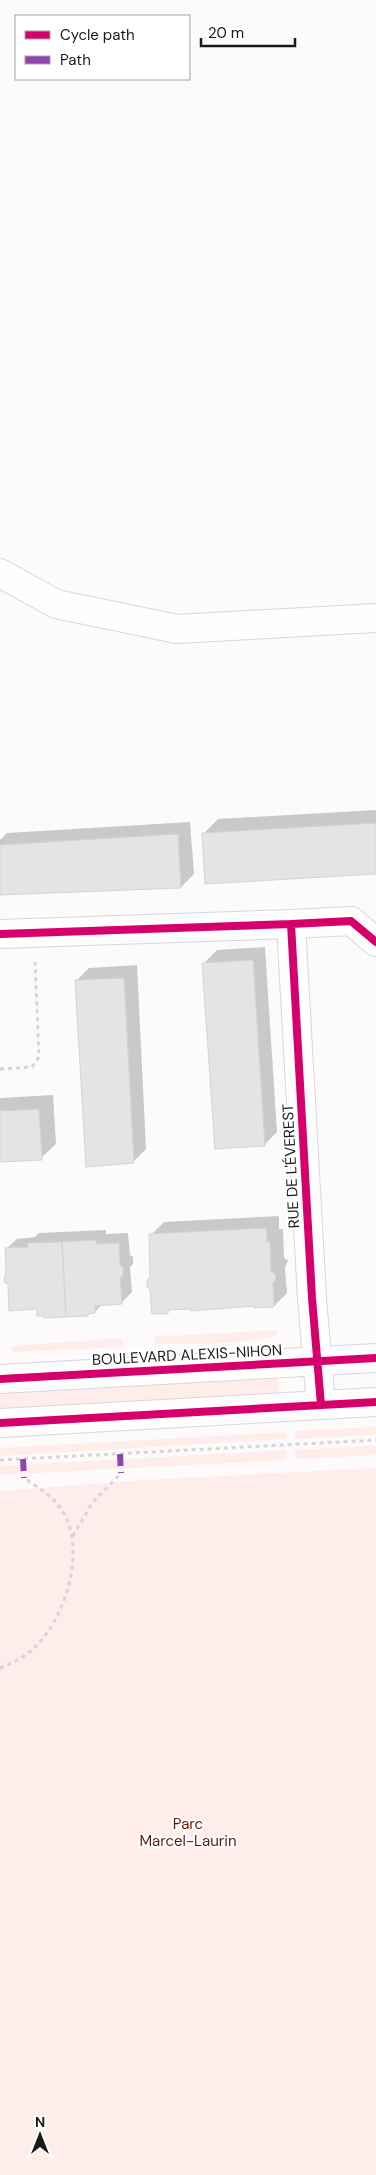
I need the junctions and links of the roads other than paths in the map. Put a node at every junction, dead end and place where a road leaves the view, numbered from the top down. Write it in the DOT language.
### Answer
graph roads {
  1 [pos="0,573"];
  2 [pos="376,618"];
  3 [pos="291,924"];
  4 [pos="0,934"];
  5 [pos="376,942"];
  6 [pos="376,1358"];
  7 [pos="319,1361"];
  8 [pos="0,1379"];
  9 [pos="376,1402"];
  10 [pos="322,1405"];
  11 [pos="0,1423"];
  1 -- 2 [label="street"];
  3 -- 4 [label="street"];
  3 -- 5 [label="street"];
  3 -- 7 [label="street, RUE DE L'ÉVEREST"];
  6 -- 7 [label="street, BOULEVARD ALEXIS-NIHON"];
  7 -- 8 [label="street, BOULEVARD ALEXIS-NIHON"];
  7 -- 10 [label="street, RUE DE L'ÉVEREST"];
  9 -- 10 [label="street"];
  10 -- 11 [label="street"];
}
